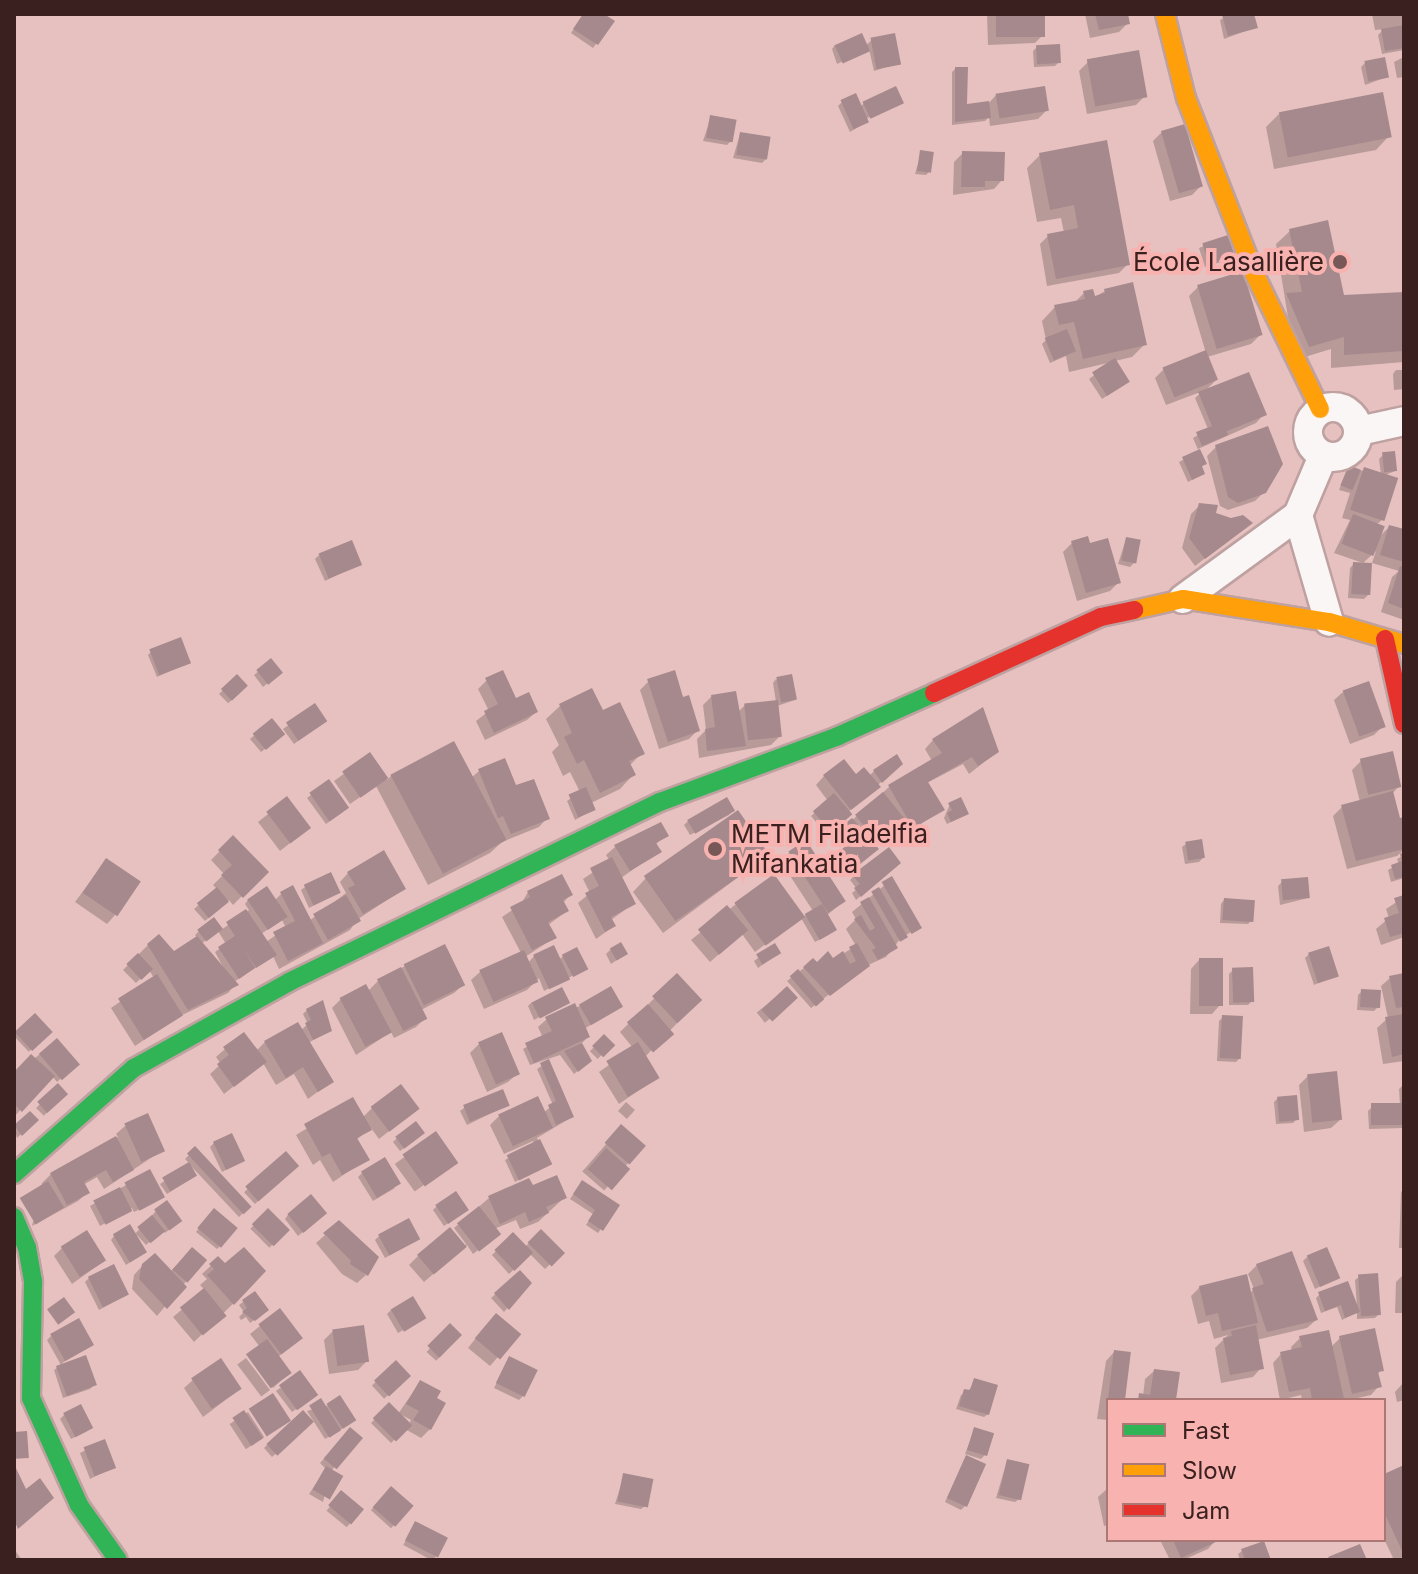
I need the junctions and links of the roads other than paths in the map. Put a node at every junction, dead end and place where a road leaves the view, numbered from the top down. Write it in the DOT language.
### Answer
graph roads {
  1 [pos="1166,15"];
  2 [pos="1320,409"];
  3 [pos="1404,421"];
  4 [pos="1359,431"];
  5 [pos="1323,456"];
  6 [pos="1298,515"];
  7 [pos="1183,599"];
  8 [pos="1329,622"];
  9 [pos="1385,639"];
  10 [pos="1404,644"];
  11 [pos="1404,724"];
  12 [pos="14,1174"];
  13 [pos="14,1217"];
  14 [pos="118,1560"];
  1 -- 2 [label="main road"];
  2 -- 4 [label="street"];
  2 -- 5 [label="street"];
  3 -- 4 [label="street"];
  4 -- 5 [label="street"];
  5 -- 6 [label="street"];
  6 -- 7 [label="street"];
  6 -- 8 [label="street"];
  7 -- 8 [label="main road"];
  7 -- 12 [label="main road"];
  8 -- 9 [label="main road"];
  9 -- 10 [label="main road"];
  9 -- 11 [label="main road"];
  13 -- 14 [label="main road"];
}
